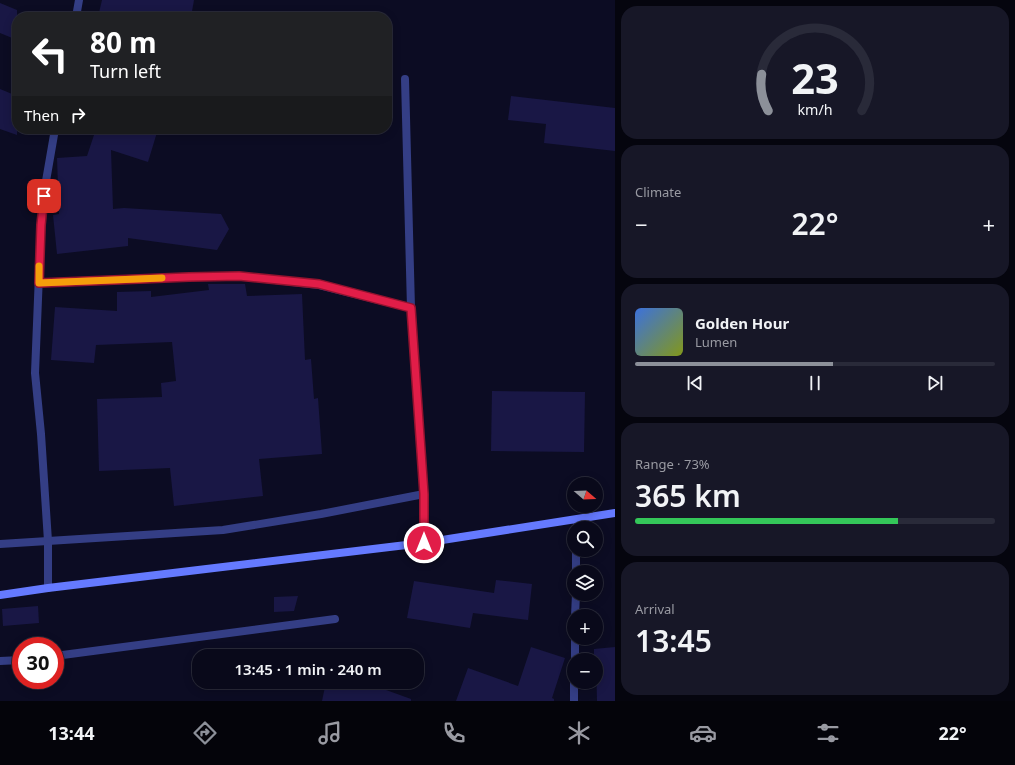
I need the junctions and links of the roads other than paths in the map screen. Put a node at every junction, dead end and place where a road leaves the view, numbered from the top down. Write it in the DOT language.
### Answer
graph roads {
  1 [pos="79,0"];
  2 [pos="77,12"];
  3 [pos="406,79"];
  4 [pos="54,134"];
  5 [pos="39,283"];
  6 [pos="411,308"];
  7 [pos="424,494"];
  8 [pos="615,513"];
  9 [pos="587,521"];
  10 [pos="567,525"];
  11 [pos="48,541"];
  12 [pos="424,543"];
  13 [pos="0,544"];
  14 [pos="48,588"];
  15 [pos="0,595"];
  16 [pos="335,619"];
  17 [pos="64,655"];
  18 [pos="12,660"];
  19 [pos="0,661"];
  20 [pos="574,689"];
  21 [pos="574,701"];
  1 -- 2 [label="street"];
  3 -- 6 [label="street"];
  4 -- 5 [label="street"];
  5 -- 6 [label="street"];
  5 -- 11 [label="street"];
  6 -- 7 [label="street"];
  7 -- 11 [label="street"];
  7 -- 12 [label="street"];
  8 -- 9 [label="main road"];
  10 -- 12 [label="main road"];
  11 -- 13 [label="street"];
  11 -- 14 [label="street"];
  12 -- 14 [label="main road"];
  14 -- 15 [label="main road"];
  16 -- 17 [label="street"];
  18 -- 19 [label="street"];
  20 -- 21 [label="street"];
}
